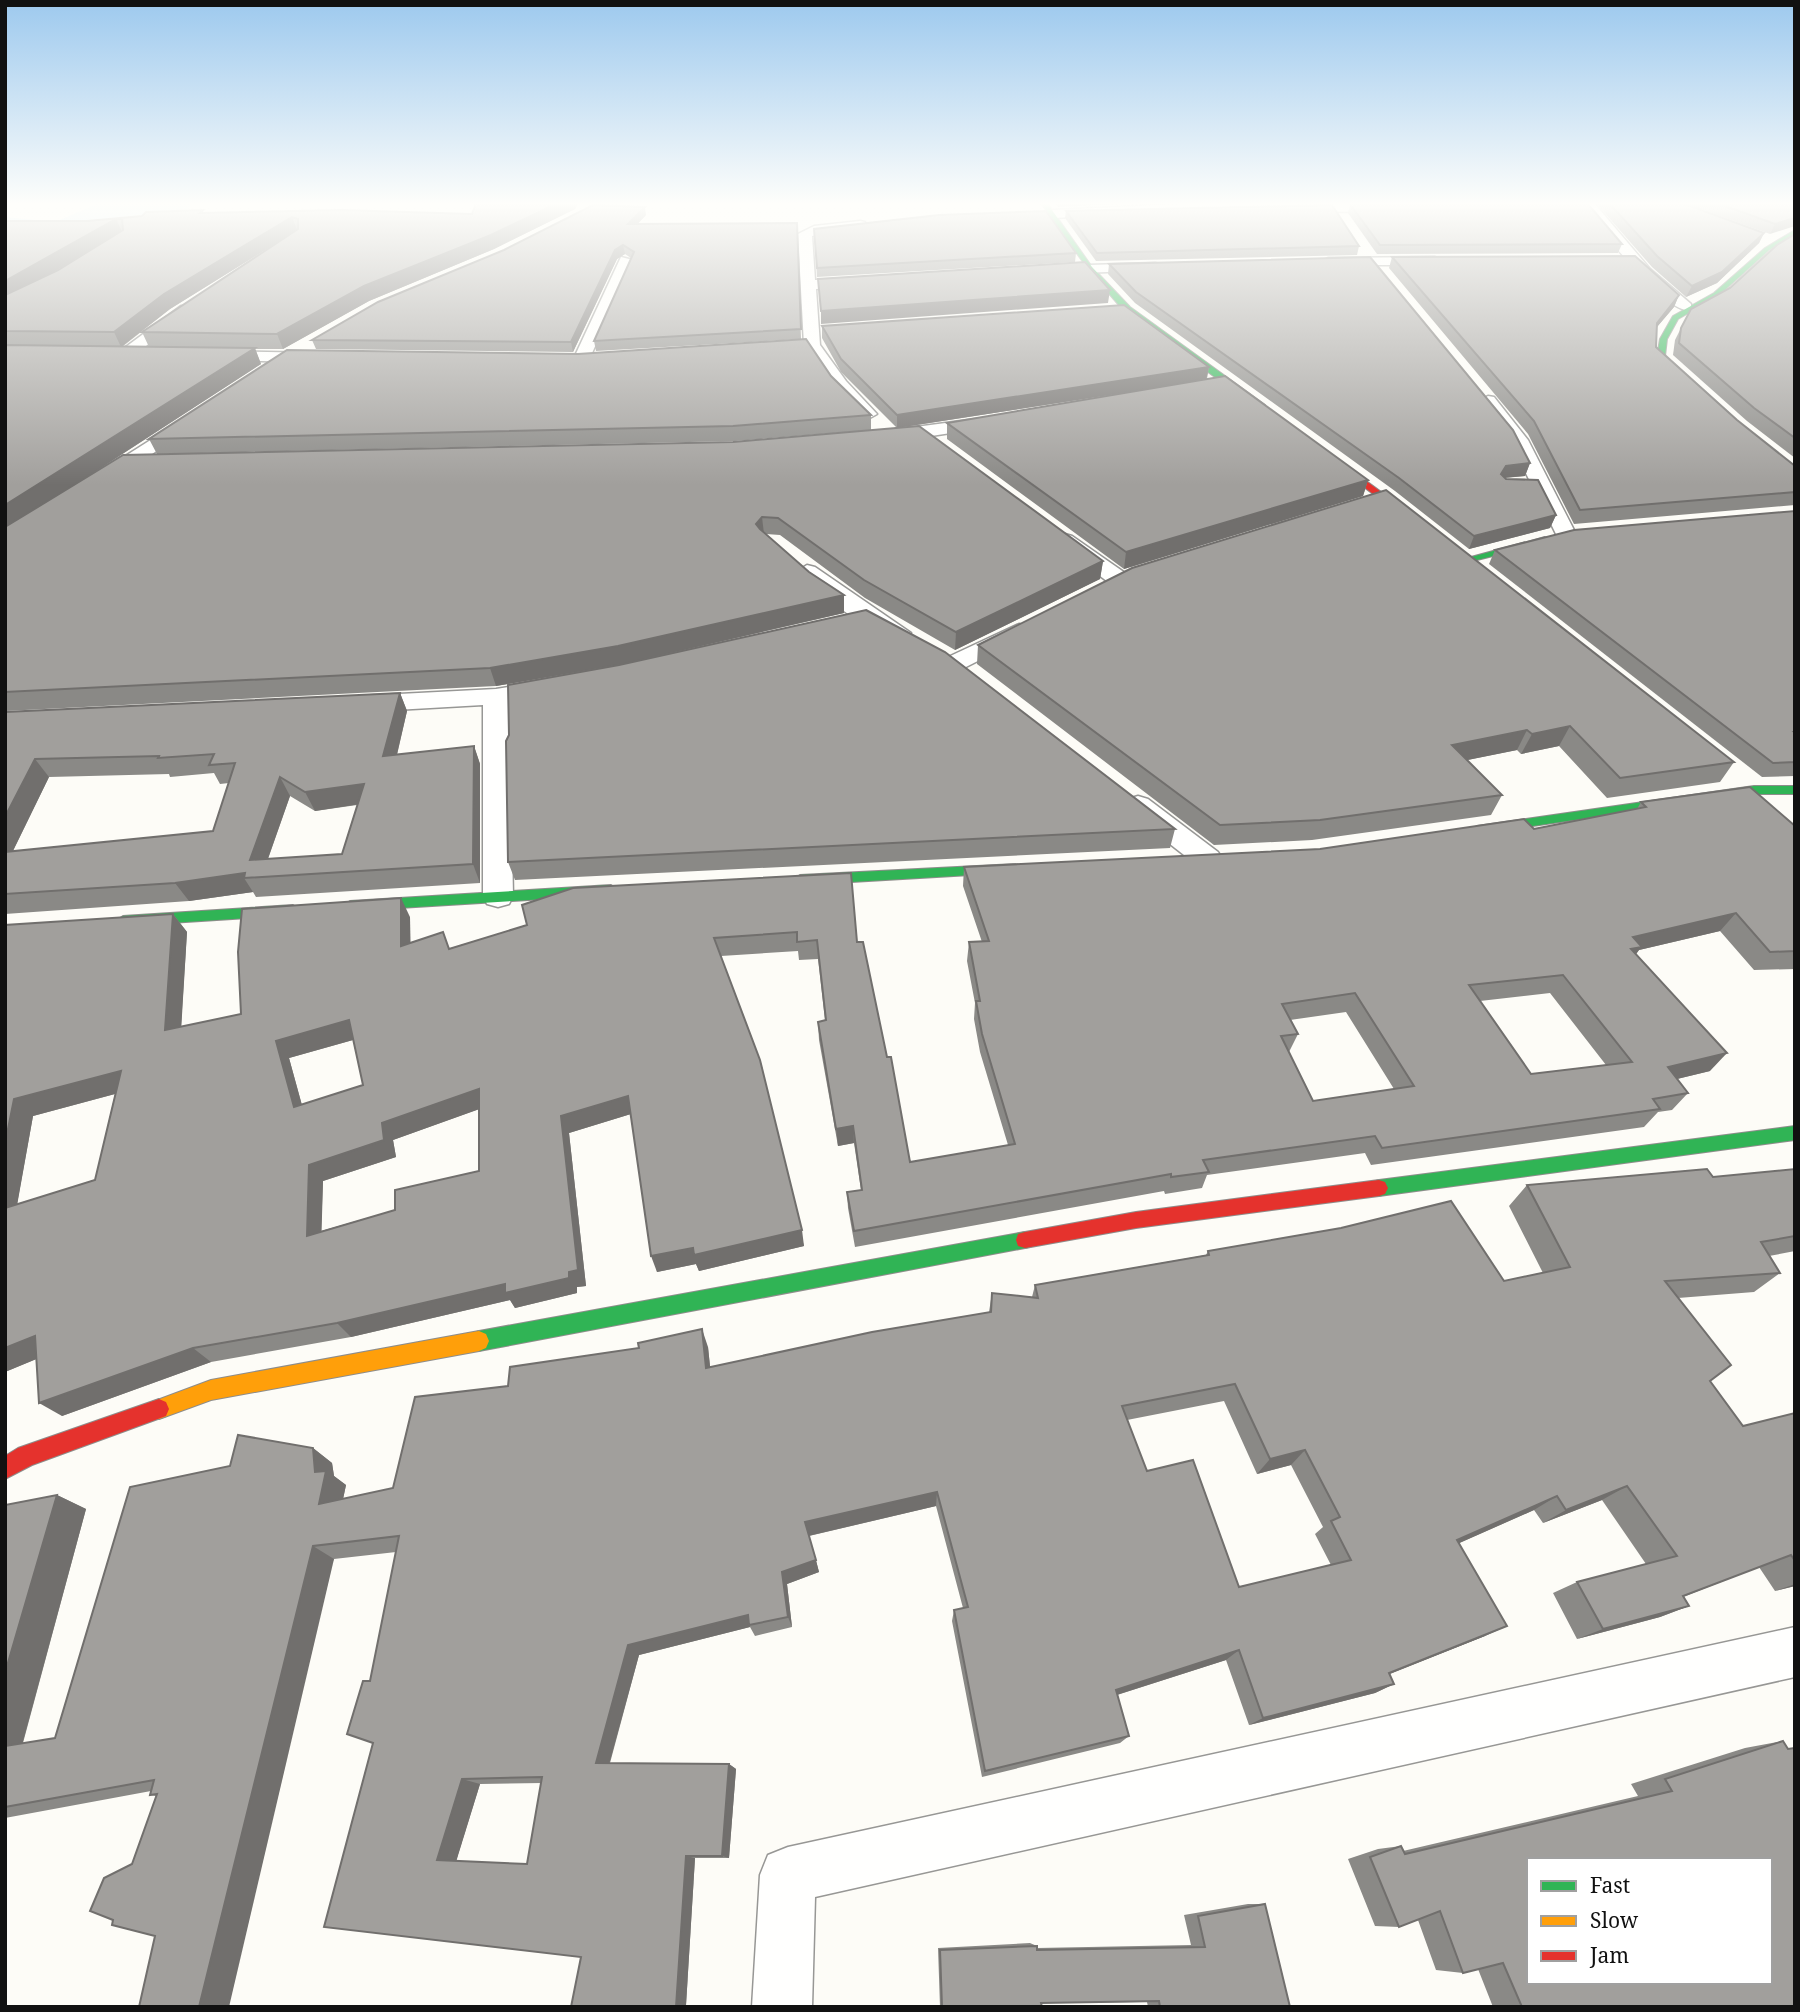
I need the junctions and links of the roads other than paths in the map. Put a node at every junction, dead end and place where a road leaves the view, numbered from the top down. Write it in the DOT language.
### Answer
graph roads {
  1 [pos="607,297"];
  2 [pos="809,297"];
  3 [pos="1116,297"];
  4 [pos="1671,297"];
  5 [pos="1707,297"];
  6 [pos="198,301"];
  7 [pos="1686,307"];
  8 [pos="1127,309"];
  9 [pos="1099,311"];
  10 [pos="313,340"];
  11 [pos="152,355"];
  12 [pos="192,356"];
  13 [pos="285,357"];
  14 [pos="338,358"];
  15 [pos="606,359"];
  16 [pos="254,377"];
  17 [pos="1228,382"];
  18 [pos="1202,387"];
  19 [pos="1476,387"];
  20 [pos="1709,401"];
  21 [pos="202,412"];
  22 [pos="1273,415"];
  23 [pos="1003,420"];
  24 [pos="924,434"];
  25 [pos="891,436"];
  26 [pos="865,439"];
  27 [pos="1307,440"];
  28 [pos="946,450"];
  29 [pos="155,462"];
  30 [pos="128,463"];
  31 [pos="1519,484"];
  32 [pos="1541,484"];
  33 [pos="94,485"];
  34 [pos="1385,498"];
  35 [pos="1359,506"];
  36 [pos="1054,531"];
  37 [pos="1572,534"];
  38 [pos="1435,537"];
  39 [pos="790,558"];
  40 [pos="1146,572"];
  41 [pos="1487,577"];
  42 [pos="1120,580"];
  43 [pos="1096,592"];
  44 [pos="870,617"];
  45 [pos="1038,621"];
  46 [pos="844,623"];
  47 [pos="955,663"];
  48 [pos="977,680"];
  49 [pos="572,683"];
  50 [pos="496,697"];
  51 [pos="336,706"];
  52 [pos="1732,773"];
  53 [pos="1754,790"];
  54 [pos="1795,790"];
  55 [pos="1120,791"];
  56 [pos="1770,806"];
  57 [pos="1464,832"];
  58 [pos="1215,859"];
  59 [pos="1180,861"];
  60 [pos="1027,869"];
  61 [pos="777,881"];
  62 [pos="624,889"];
  63 [pos="498,896"];
  64 [pos="334,907"];
  65 [pos="306,909"];
  66 [pos="101,923"];
  67 [pos="1795,1133"];
  68 [pos="5,1468"];
  69 [pos="1795,1652"];
  70 [pos="782,2007"];
  1 -- 15 [label="street"];
  2 -- 25 [label="street"];
  3 -- 8 [label="street"];
  4 -- 7 [label="street"];
  5 -- 7 [label="street"];
  6 -- 11 [label="street"];
  7 -- 20 [label="street"];
  8 -- 9 [label="street"];
  8 -- 17 [label="street"];
  10 -- 13 [label="street"];
  12 -- 13 [label="street"];
  13 -- 14 [label="street"];
  13 -- 16 [label="street"];
  17 -- 18 [label="street"];
  17 -- 22 [label="street"];
  19 -- 32 [label="street"];
  21 -- 30 [label="street"];
  23 -- 24 [label="street"];
  24 -- 25 [label="street"];
  24 -- 28 [label="street"];
  25 -- 26 [label="street"];
  27 -- 34 [label="street"];
  29 -- 30 [label="street"];
  30 -- 33 [label="street"];
  31 -- 32 [label="street"];
  32 -- 37 [label="street"];
  34 -- 35 [label="street"];
  34 -- 38 [label="street"];
  36 -- 42 [label="street"];
  37 -- 41 [label="street"];
  39 -- 44 [label="street"];
  40 -- 42 [label="street"];
  42 -- 43 [label="street"];
  44 -- 46 [label="street"];
  44 -- 47 [label="street"];
  45 -- 47 [label="street"];
  47 -- 48 [label="street"];
  49 -- 50 [label="street"];
  50 -- 51 [label="street"];
  50 -- 63 [label="street"];
  52 -- 53 [label="street"];
  53 -- 54 [label="street"];
  53 -- 56 [label="street"];
  53 -- 57 [label="street"];
  55 -- 58 [label="street"];
  58 -- 59 [label="street"];
  60 -- 61 [label="street"];
  62 -- 63 [label="street"];
  63 -- 64 [label="street"];
  65 -- 66 [label="street"];
  67 -- 68 [label="street"];
  69 -- 70 [label="street"];
}
